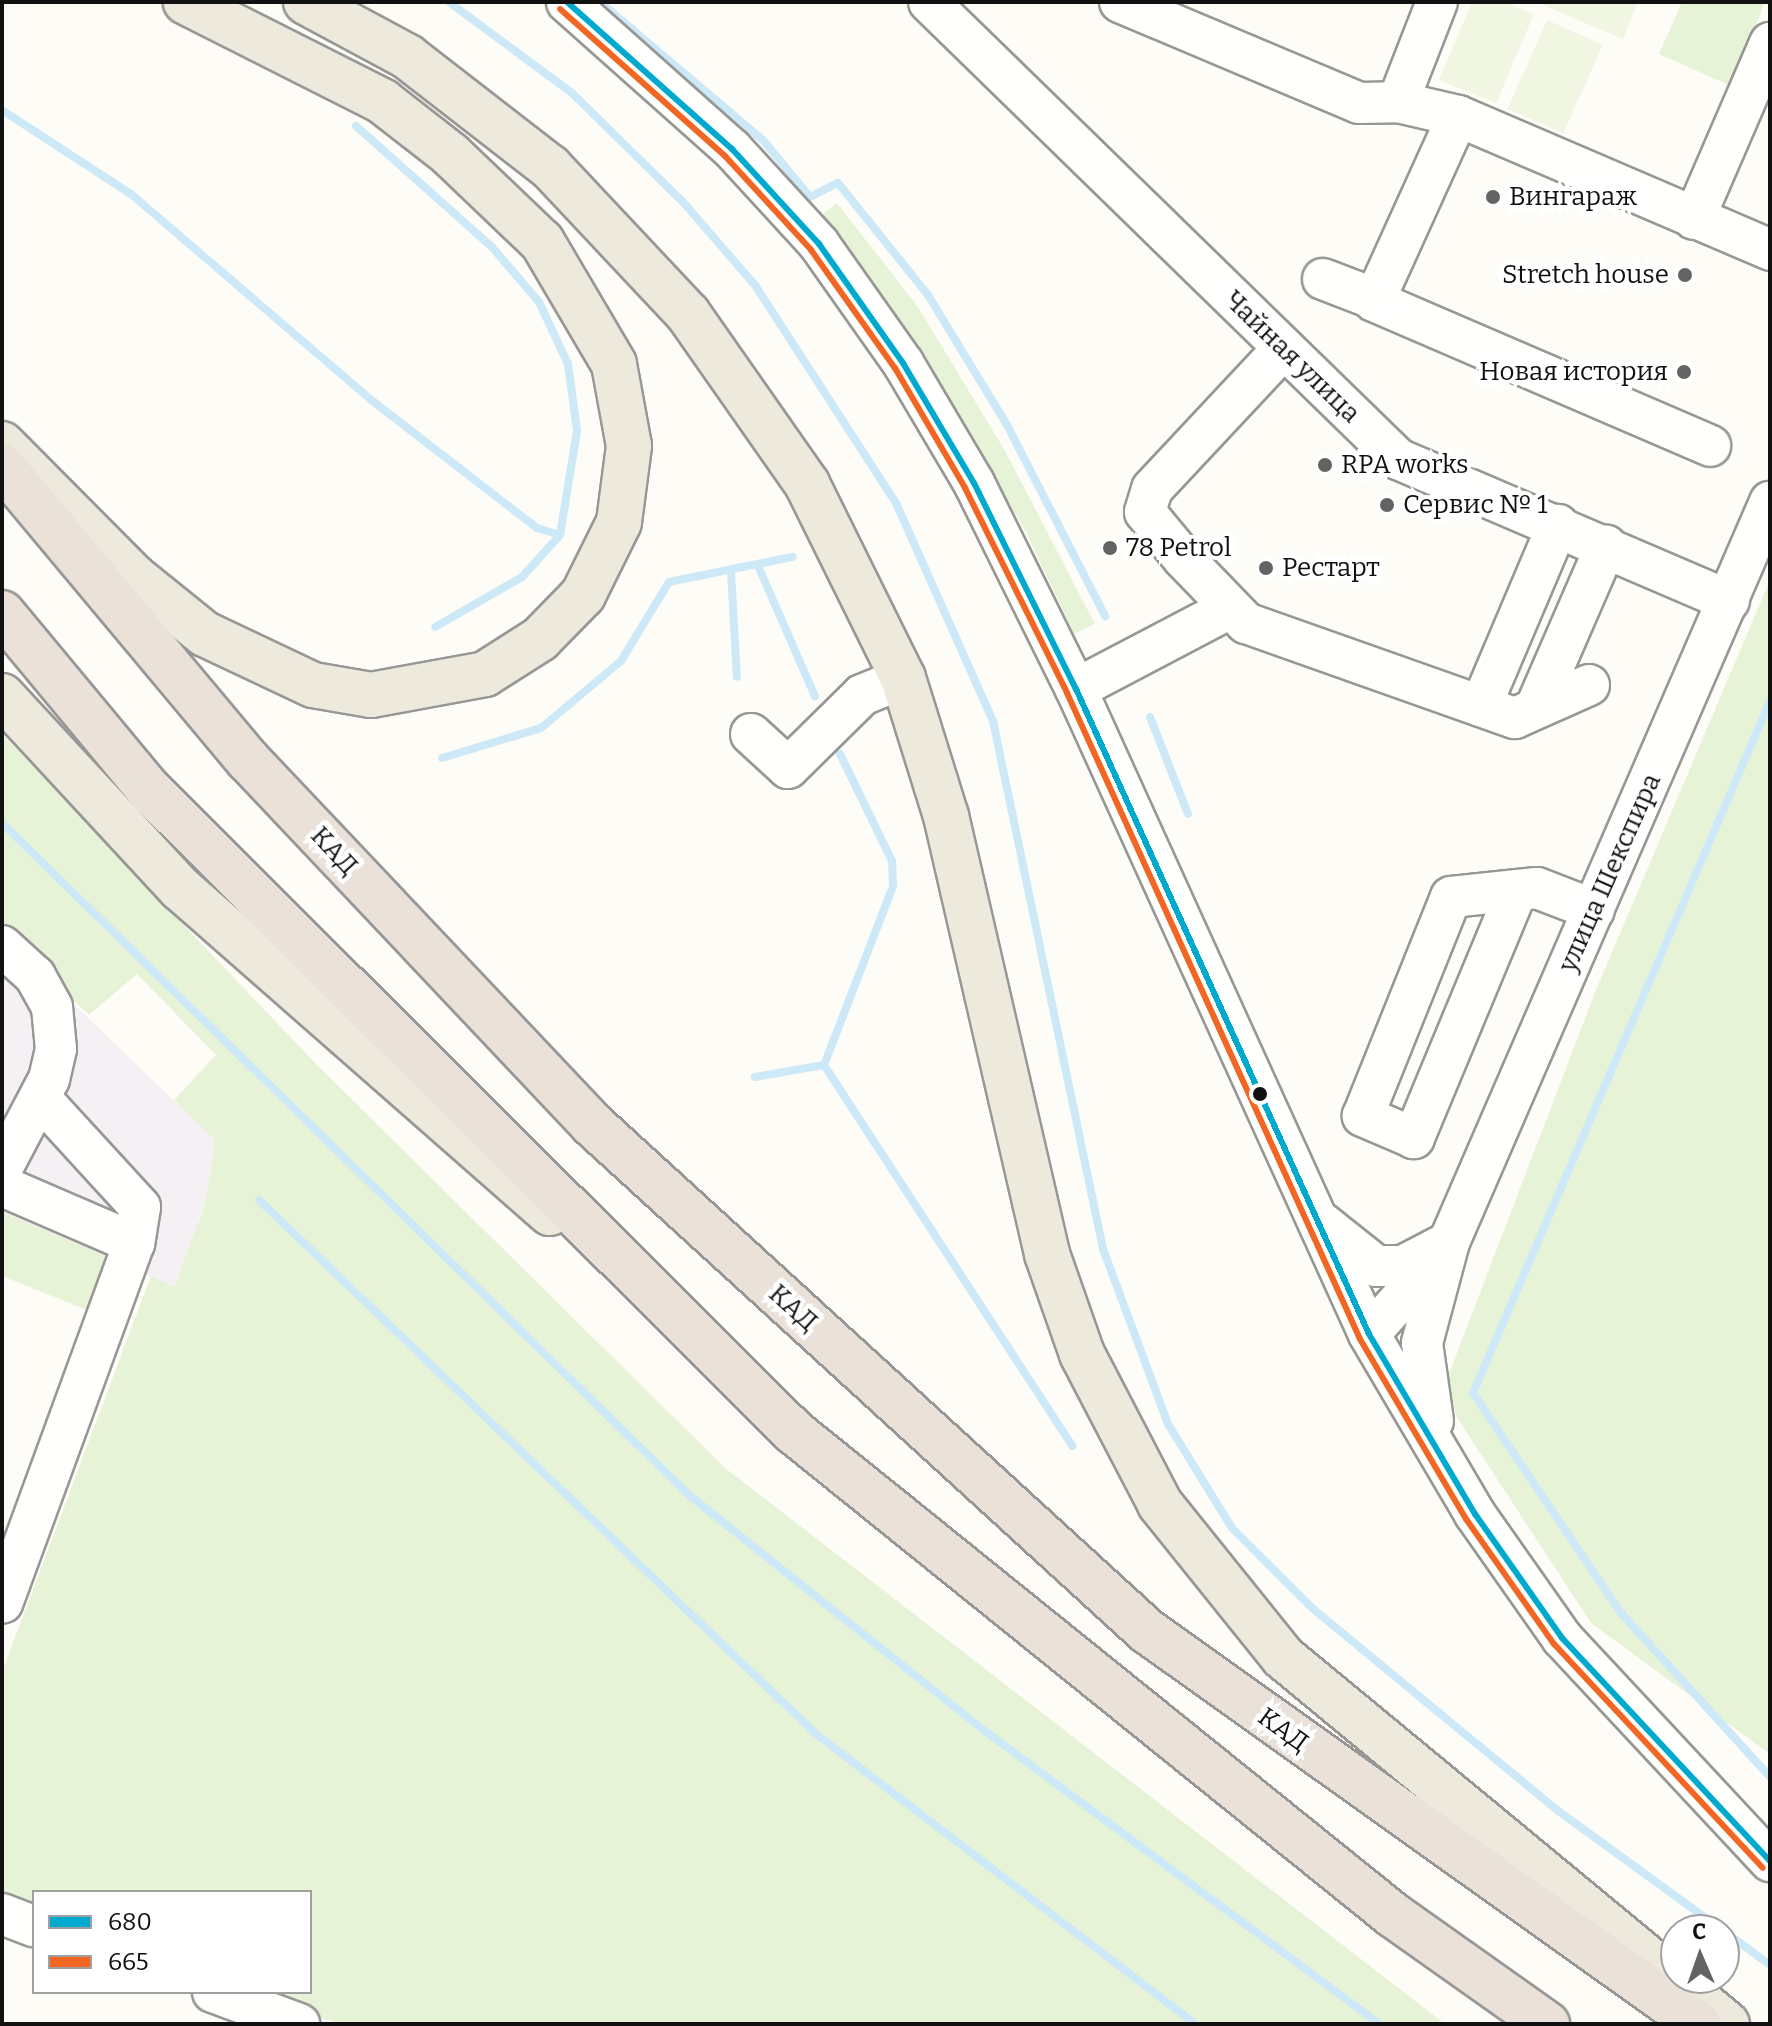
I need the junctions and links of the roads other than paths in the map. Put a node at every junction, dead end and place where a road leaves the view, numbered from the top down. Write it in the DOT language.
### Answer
graph roads {
  1 [pos="186,2"];
  2 [pos="306,2"];
  3 [pos="567,2"];
  4 [pos="929,2"];
  5 [pos="1120,2"];
  6 [pos="1437,2"];
  7 [pos="969,17"];
  8 [pos="1770,43"];
  9 [pos="1398,102"];
  10 [pos="1458,116"];
  11 [pos="1694,219"];
  12 [pos="1770,250"];
  13 [pos="1323,279"];
  14 [pos="1375,299"];
  15 [pos="1282,350"];
  16 [pos="2,444"];
  17 [pos="1710,446"];
  18 [pos="2,466"];
  19 [pos="1770,502"];
  20 [pos="1558,525"];
  21 [pos="1606,546"];
  22 [pos="1729,601"];
  23 [pos="1230,608"];
  24 [pos="2,613"];
  25 [pos="903,678"];
  26 [pos="1589,685"];
  27 [pos="1076,689"];
  28 [pos="2,696"];
  29 [pos="1481,706"];
  30 [pos="1536,707"];
  31 [pos="751,734"];
  32 [pos="1517,890"];
  33 [pos="1594,910"];
  34 [pos="2,946"];
  35 [pos="40,1098"];
  36 [pos="2,1168"];
  37 [pos="2,1186"];
  38 [pos="1310,1211"];
  39 [pos="1449,1242"];
  40 [pos="134,1243"];
  41 [pos="663,1307"];
  42 [pos="1369,1334"];
  43 [pos="1454,1477"];
  44 [pos="2,1603"];
  45 [pos="1770,1861"];
  46 [pos="2,1914"];
  47 [pos="32,1925"];
  48 [pos="218,1994"];
  49 [pos="277,2020"];
  50 [pos="1547,2024"];
  51 [pos="1698,2024"];
  52 [pos="1727,2024"];
  1 -- 16 [label="main road"];
  2 -- 25 [label="main road"];
  3 -- 27 [label="street"];
  4 -- 7 [label="street, Чайная улица"];
  5 -- 9 [label="street"];
  6 -- 9 [label="street"];
  7 -- 15 [label="street, Чайная улица"];
  8 -- 11 [label="street"];
  9 -- 10 [label="street"];
  10 -- 11 [label="street"];
  10 -- 14 [label="street"];
  11 -- 12 [label="street"];
  13 -- 14 [label="street"];
  14 -- 17 [label="street"];
  15 -- 20 [label="street, Чайная улица"];
  15 -- 23 [label="street"];
  18 -- 51 [label="highway, КАД"];
  19 -- 22 [label="street, улица Шекспира"];
  20 -- 21 [label="street, Чайная улица"];
  20 -- 29 [label="street"];
  21 -- 22 [label="street, Чайная улица"];
  21 -- 30 [label="street"];
  22 -- 33 [label="street, улица Шекспира"];
  23 -- 27 [label="street"];
  23 -- 29 [label="street"];
  24 -- 41 [label="highway"];
  25 -- 31 [label="street"];
  25 -- 52 [label="main road"];
  26 -- 30 [label="street"];
  27 -- 38 [label="street"];
  28 -- 41 [label="main road"];
  29 -- 30 [label="street"];
  32 -- 32 [label="street"];
  32 -- 33 [label="street"];
  33 -- 39 [label="street, улица Шекспира"];
  34 -- 35 [label="street"];
  35 -- 36 [label="street"];
  35 -- 40 [label="street"];
  37 -- 40 [label="street"];
  38 -- 39 [label="street"];
  38 -- 42 [label="street"];
  39 -- 42 [label="street"];
  39 -- 43 [label="street"];
  40 -- 44 [label="street"];
  41 -- 50 [label="highway"];
  42 -- 43 [label="street"];
  43 -- 45 [label="street"];
  46 -- 47 [label="street"];
  48 -- 49 [label="street"];
}
